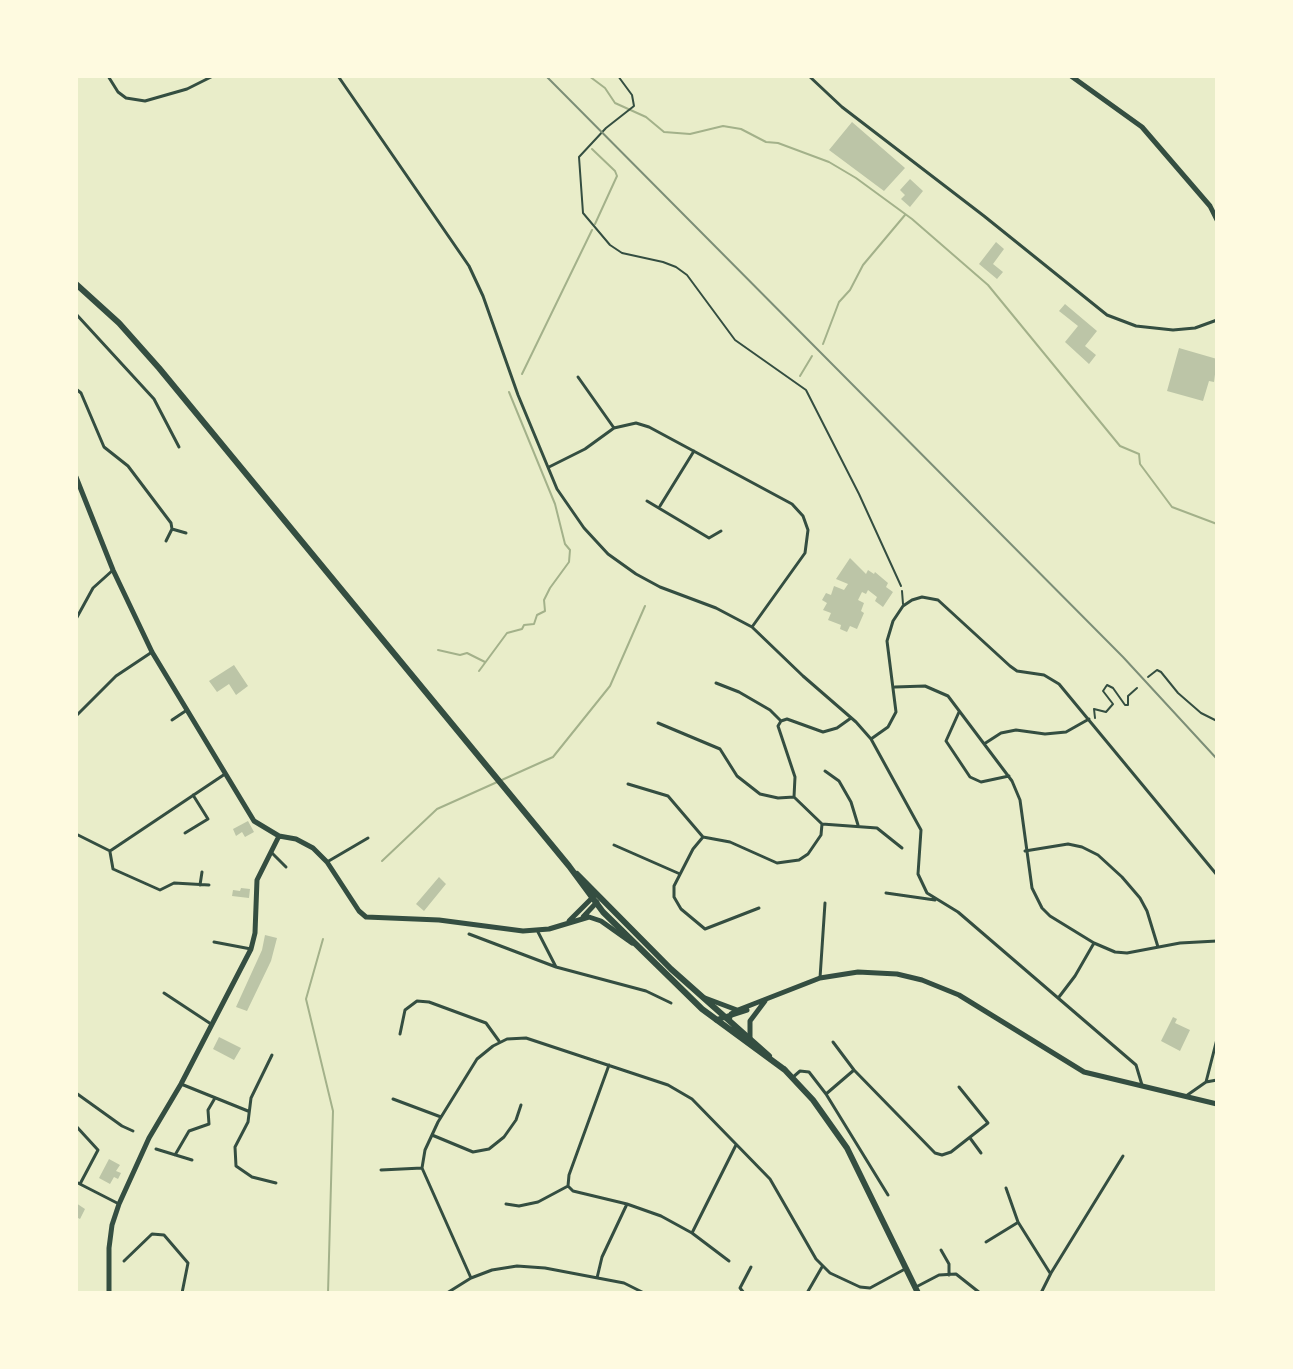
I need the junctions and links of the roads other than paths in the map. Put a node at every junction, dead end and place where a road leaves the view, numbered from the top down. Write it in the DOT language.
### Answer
graph roads {
  1 [pos="108,76"];
  2 [pos="213,76"];
  3 [pos="338,76"];
  4 [pos="809,76"];
  5 [pos="1071,76"];
  6 [pos="1217,220"];
  7 [pos="76,284"];
  8 [pos="76,314"];
  9 [pos="1217,320"];
  10 [pos="578,377"];
  11 [pos="76,389"];
  12 [pos="614,428"];
  13 [pos="179,447"];
  14 [pos="694,451"];
  15 [pos="547,467"];
  16 [pos="76,477"];
  17 [pos="647,501"];
  18 [pos="659,507"];
  19 [pos="172,529"];
  20 [pos="721,531"];
  21 [pos="186,533"];
  22 [pos="166,541"];
  23 [pos="113,570"];
  24 [pos="902,591"];
  25 [pos="903,606"];
  26 [pos="76,619"];
  27 [pos="752,627"];
  28 [pos="152,652"];
  29 [pos="716,683"];
  30 [pos="895,687"];
  31 [pos="187,710"];
  32 [pos="960,711"];
  33 [pos="76,716"];
  34 [pos="851,718"];
  35 [pos="1089,719"];
  36 [pos="172,720"];
  37 [pos="781,721"];
  38 [pos="658,723"];
  39 [pos="667,727"];
  40 [pos="665,734"];
  41 [pos="871,739"];
  42 [pos="984,744"];
  43 [pos="825,771"];
  44 [pos="225,774"];
  45 [pos="1009,776"];
  46 [pos="628,784"];
  47 [pos="193,795"];
  48 [pos="794,797"];
  49 [pos="822,824"];
  50 [pos="858,825"];
  51 [pos="185,833"];
  52 [pos="76,834"];
  53 [pos="279,836"];
  54 [pos="703,837"];
  55 [pos="368,838"];
  56 [pos="614,845"];
  57 [pos="902,848"];
  58 [pos="111,850"];
  59 [pos="1025,851"];
  60 [pos="271,852"];
  61 [pos="327,862"];
  62 [pos="286,867"];
  63 [pos="202,872"];
  64 [pos="680,874"];
  65 [pos="1217,875"];
  66 [pos="200,885"];
  67 [pos="209,885"];
  68 [pos="886,893"];
  69 [pos="595,899"];
  70 [pos="935,900"];
  71 [pos="825,903"];
  72 [pos="759,908"];
  73 [pos="583,917"];
  74 [pos="568,922"];
  75 [pos="538,930"];
  76 [pos="469,934"];
  77 [pos="1217,941"];
  78 [pos="214,942"];
  79 [pos="1094,943"];
  80 [pos="638,948"];
  81 [pos="1158,948"];
  82 [pos="251,949"];
  83 [pos="556,967"];
  84 [pos="820,978"];
  85 [pos="164,993"];
  86 [pos="1058,997"];
  87 [pos="704,998"];
  88 [pos="766,1001"];
  89 [pos="671,1003"];
  90 [pos="755,1005"];
  91 [pos="738,1010"];
  92 [pos="729,1018"];
  93 [pos="716,1020"];
  94 [pos="213,1024"];
  95 [pos="732,1033"];
  96 [pos="400,1034"];
  97 [pos="750,1038"];
  98 [pos="1217,1039"];
  99 [pos="833,1042"];
  100 [pos="500,1043"];
  101 [pos="272,1055"];
  102 [pos="609,1065"];
  103 [pos="785,1070"];
  104 [pos="854,1070"];
  105 [pos="792,1078"];
  106 [pos="1217,1080"];
  107 [pos="1206,1082"];
  108 [pos="181,1084"];
  109 [pos="1142,1085"];
  110 [pos="959,1087"];
  111 [pos="76,1093"];
  112 [pos="826,1094"];
  113 [pos="1186,1096"];
  114 [pos="215,1098"];
  115 [pos="393,1099"];
  116 [pos="1217,1104"];
  117 [pos="521,1105"];
  118 [pos="248,1111"];
  119 [pos="441,1117"];
  120 [pos="76,1126"];
  121 [pos="133,1131"];
  122 [pos="432,1135"];
  123 [pos="970,1138"];
  124 [pos="736,1145"];
  125 [pos="156,1149"];
  126 [pos="981,1153"];
  127 [pos="175,1155"];
  128 [pos="1123,1156"];
  129 [pos="192,1160"];
  130 [pos="422,1168"];
  131 [pos="381,1170"];
  132 [pos="78,1183"];
  133 [pos="276,1183"];
  134 [pos="568,1186"];
  135 [pos="1006,1188"];
  136 [pos="888,1195"];
  137 [pos="119,1204"];
  138 [pos="506,1204"];
  139 [pos="627,1204"];
  140 [pos="1018,1222"];
  141 [pos="692,1233"];
  142 [pos="986,1242"];
  143 [pos="941,1250"];
  144 [pos="124,1261"];
  145 [pos="729,1261"];
  146 [pos="751,1267"];
  147 [pos="822,1267"];
  148 [pos="906,1269"];
  149 [pos="1051,1273"];
  150 [pos="949,1275"];
  151 [pos="471,1278"];
  152 [pos="597,1278"];
  153 [pos="917,1290"];
  154 [pos="450,1292"];
  155 [pos="641,1292"];
  156 [pos="109,1293"];
  157 [pos="182,1293"];
  158 [pos="744,1293"];
  159 [pos="807,1293"];
  160 [pos="980,1293"];
  161 [pos="1041,1293"];
  1 -- 2 [label="street"];
  3 -- 15 [label="street"];
  4 -- 9 [label="street"];
  5 -- 6 [label="main road"];
  7 -- 69 [label="highway"];
  8 -- 13 [label="street"];
  10 -- 12 [label="street"];
  11 -- 19 [label="street"];
  12 -- 14 [label="street"];
  12 -- 15 [label="street"];
  14 -- 18 [label="street"];
  14 -- 27 [label="street"];
  15 -- 27 [label="street"];
  16 -- 23 [label="main road"];
  17 -- 18 [label="street"];
  18 -- 20 [label="street"];
  19 -- 21 [label="street"];
  19 -- 22 [label="street"];
  23 -- 26 [label="street"];
  23 -- 28 [label="main road"];
  24 -- 25 [label="lane"];
  25 -- 30 [label="street"];
  25 -- 35 [label="street"];
  27 -- 34 [label="street"];
  28 -- 31 [label="main road"];
  28 -- 33 [label="street"];
  29 -- 37 [label="street"];
  30 -- 32 [label="street"];
  30 -- 41 [label="street"];
  31 -- 36 [label="street"];
  31 -- 44 [label="main road"];
  32 -- 42 [label="street"];
  32 -- 45 [label="street"];
  34 -- 37 [label="street"];
  34 -- 41 [label="street"];
  35 -- 42 [label="street"];
  35 -- 65 [label="street"];
  37 -- 48 [label="street"];
  38 -- 39 [label="street"];
  39 -- 40 [label="street"];
  39 -- 48 [label="street"];
  41 -- 70 [label="street"];
  42 -- 45 [label="street"];
  43 -- 50 [label="street"];
  44 -- 47 [label="street"];
  44 -- 53 [label="main road"];
  45 -- 59 [label="street"];
  46 -- 54 [label="street"];
  47 -- 51 [label="street"];
  47 -- 58 [label="street"];
  48 -- 49 [label="street"];
  49 -- 50 [label="street"];
  49 -- 54 [label="street"];
  50 -- 57 [label="street"];
  52 -- 58 [label="street"];
  53 -- 60 [label="main road"];
  53 -- 61 [label="main road"];
  54 -- 64 [label="street"];
  55 -- 61 [label="street"];
  56 -- 64 [label="street"];
  58 -- 66 [label="street"];
  59 -- 79 [label="street"];
  59 -- 81 [label="street"];
  60 -- 62 [label="street"];
  60 -- 82 [label="main road"];
  61 -- 75 [label="main road"];
  63 -- 66 [label="street"];
  64 -- 72 [label="street"];
  66 -- 67 [label="street"];
  68 -- 70 [label="street"];
  69 -- 73 [label="main road"];
  69 -- 74 [label="main road"];
  69 -- 80 [label="highway"];
  69 -- 87 [label="highway"];
  70 -- 86 [label="street"];
  71 -- 84 [label="street"];
  73 -- 74 [label="main road"];
  73 -- 80 [label="main road"];
  74 -- 75 [label="main road"];
  75 -- 83 [label="street"];
  76 -- 83 [label="street"];
  77 -- 81 [label="street"];
  78 -- 82 [label="street"];
  79 -- 81 [label="street"];
  79 -- 86 [label="street"];
  80 -- 93 [label="highway"];
  82 -- 94 [label="main road"];
  83 -- 89 [label="street"];
  84 -- 88 [label="main road"];
  84 -- 109 [label="main road"];
  85 -- 94 [label="street"];
  86 -- 109 [label="street"];
  87 -- 91 [label="main road"];
  87 -- 92 [label="highway"];
  88 -- 90 [label="main road"];
  88 -- 97 [label="main road"];
  90 -- 91 [label="main road"];
  90 -- 92 [label="main road"];
  91 -- 92 [label="main road"];
  92 -- 93 [label="main road"];
  92 -- 95 [label="main road"];
  92 -- 97 [label="highway"];
  93 -- 95 [label="highway"];
  94 -- 108 [label="main road"];
  95 -- 103 [label="highway"];
  96 -- 100 [label="street"];
  97 -- 103 [label="highway"];
  98 -- 107 [label="street"];
  99 -- 104 [label="street"];
  100 -- 102 [label="street"];
  100 -- 119 [label="street"];
  101 -- 118 [label="street"];
  102 -- 124 [label="street"];
  102 -- 134 [label="street"];
  103 -- 105 [label="highway"];
  104 -- 112 [label="street"];
  104 -- 123 [label="street"];
  105 -- 112 [label="street"];
  105 -- 148 [label="highway"];
  106 -- 107 [label="street"];
  107 -- 113 [label="street"];
  108 -- 114 [label="street"];
  108 -- 137 [label="main road"];
  109 -- 113 [label="main road"];
  110 -- 123 [label="street"];
  111 -- 121 [label="street"];
  112 -- 136 [label="street"];
  113 -- 116 [label="main road"];
  114 -- 118 [label="street"];
  114 -- 127 [label="street"];
  115 -- 119 [label="street"];
  117 -- 122 [label="street"];
  118 -- 133 [label="street"];
  119 -- 122 [label="street"];
  120 -- 132 [label="street"];
  122 -- 130 [label="street"];
  123 -- 126 [label="street"];
  124 -- 141 [label="street"];
  124 -- 147 [label="street"];
  125 -- 127 [label="street"];
  127 -- 129 [label="street"];
  128 -- 149 [label="street"];
  130 -- 131 [label="street"];
  130 -- 151 [label="street"];
  132 -- 137 [label="street"];
  134 -- 138 [label="street"];
  134 -- 139 [label="street"];
  135 -- 140 [label="street"];
  137 -- 156 [label="main road"];
  139 -- 141 [label="street"];
  139 -- 152 [label="street"];
  140 -- 142 [label="street"];
  140 -- 149 [label="street"];
  141 -- 145 [label="street"];
  143 -- 150 [label="street"];
  144 -- 157 [label="street"];
  146 -- 158 [label="street"];
  147 -- 148 [label="street"];
  147 -- 159 [label="street"];
  148 -- 153 [label="highway"];
  149 -- 161 [label="street"];
  150 -- 153 [label="street"];
  150 -- 160 [label="street"];
  151 -- 152 [label="street"];
  151 -- 154 [label="street"];
  152 -- 155 [label="street"];
}
